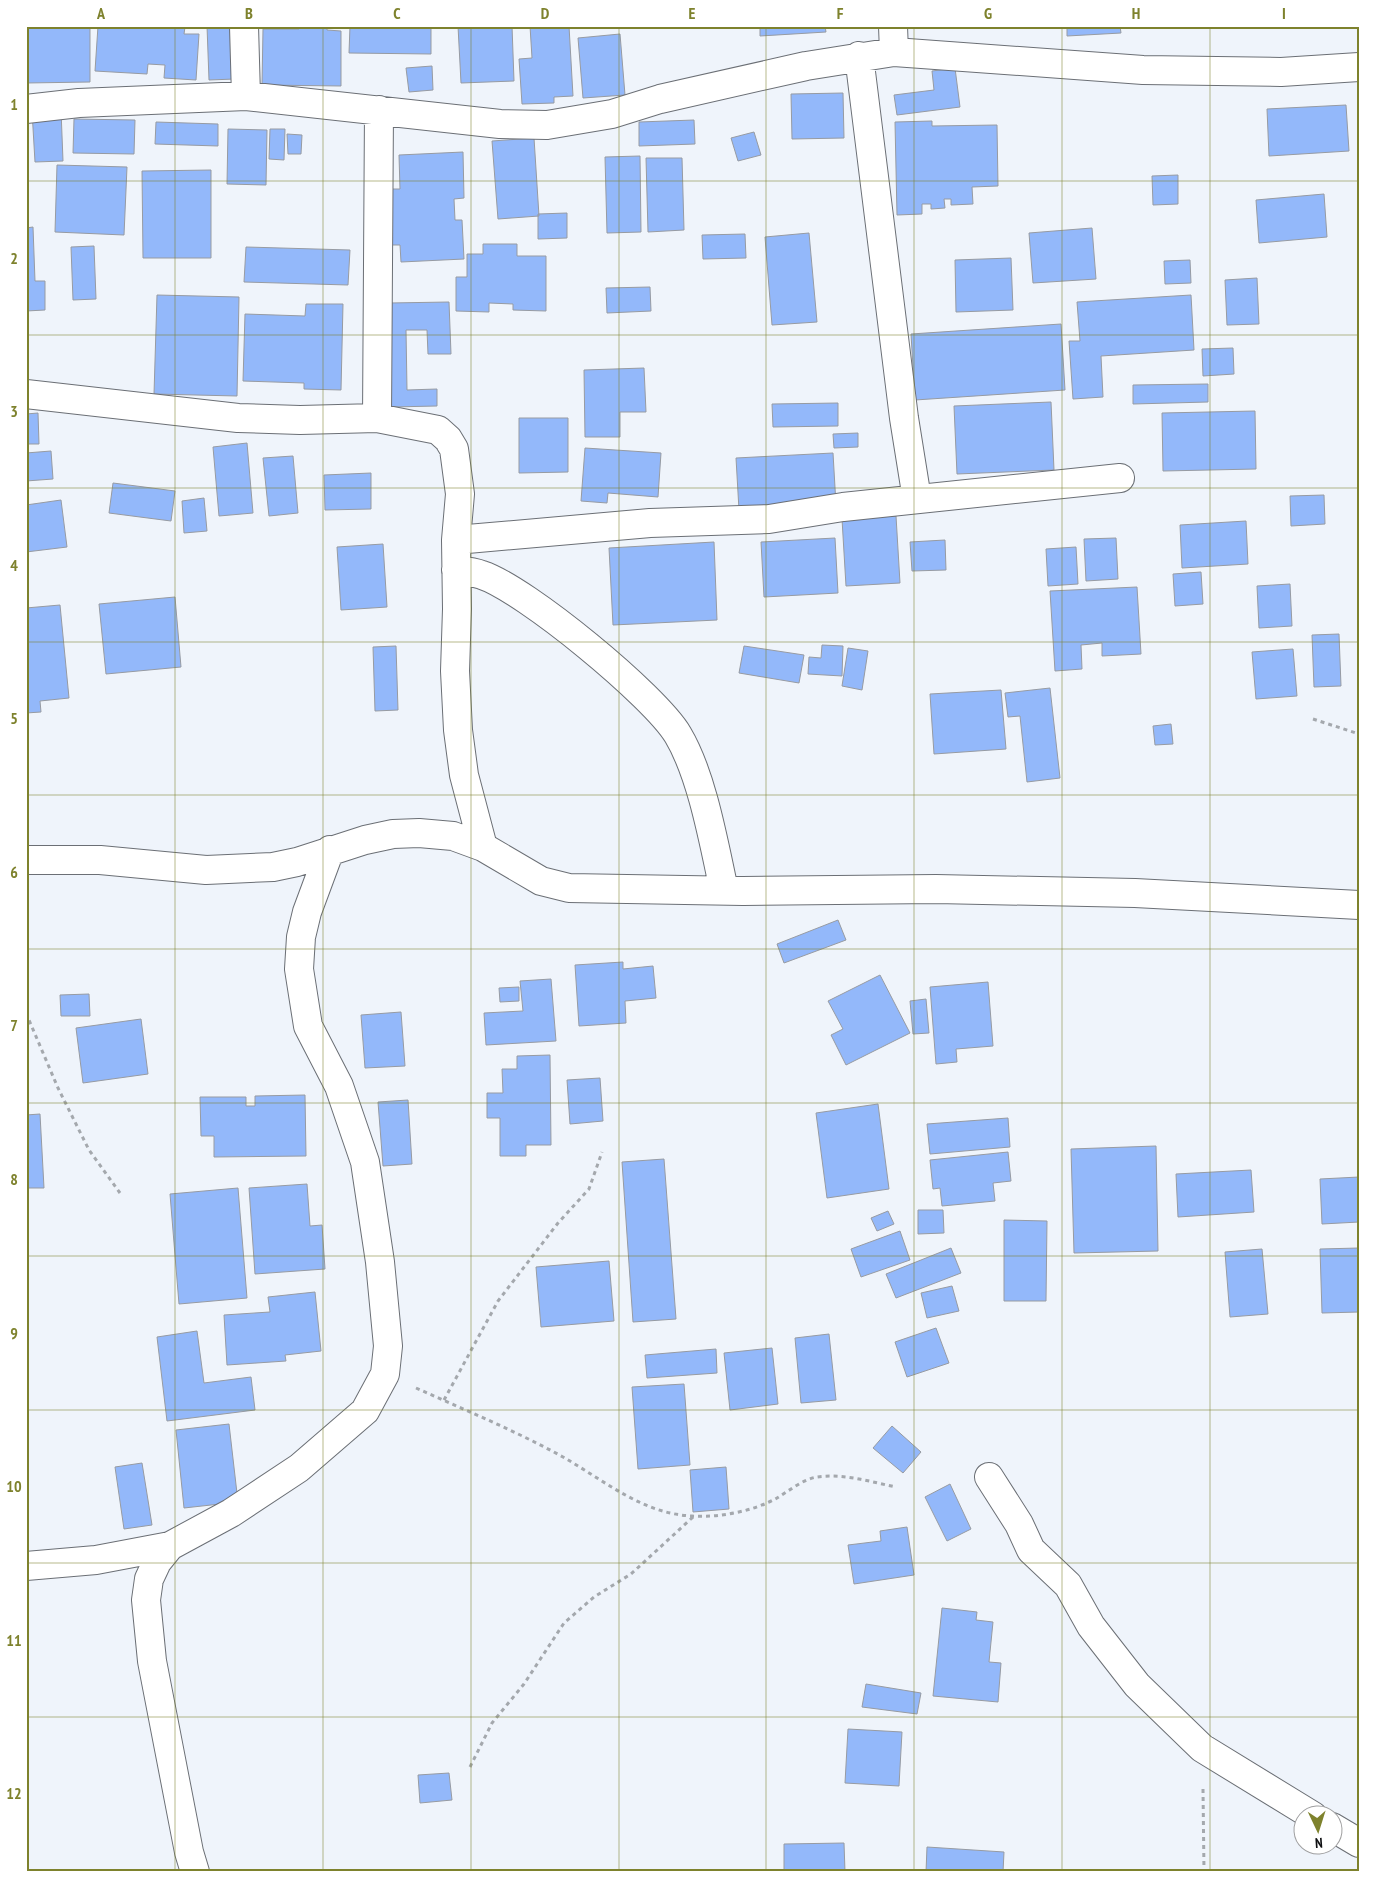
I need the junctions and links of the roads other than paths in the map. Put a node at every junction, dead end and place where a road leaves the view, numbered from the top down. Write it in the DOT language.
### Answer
graph roads {
  1 [pos="244,26"];
  2 [pos="894,39"];
  3 [pos="859,56"];
  4 [pos="1359,67"];
  5 [pos="246,96"];
  6 [pos="26,109"];
  7 [pos="379,110"];
  8 [pos="26,394"];
  9 [pos="377,418"];
  10 [pos="1120,478"];
  11 [pos="917,499"];
  12 [pos="456,540"];
  13 [pos="456,570"];
  14 [pos="483,846"];
  15 [pos="330,850"];
  16 [pos="26,860"];
  17 [pos="724,890"];
  18 [pos="1359,905"];
  19 [pos="989,1477"];
  20 [pos="170,1546"];
  21 [pos="26,1566"];
  22 [pos="1297,1806"];
  23 [pos="1342,1833"];
  24 [pos="1359,1843"];
  25 [pos="195,1872"];
  1 -- 5 [label="street"];
  2 -- 3 [label="street"];
  2 -- 4 [label="street"];
  3 -- 7 [label="street"];
  3 -- 11 [label="street"];
  5 -- 6 [label="street"];
  5 -- 7 [label="street"];
  7 -- 9 [label="street"];
  8 -- 9 [label="street"];
  9 -- 12 [label="street"];
  10 -- 11 [label="street"];
  11 -- 12 [label="street"];
  12 -- 13 [label="street"];
  13 -- 14 [label="street"];
  13 -- 17 [label="street"];
  14 -- 15 [label="street"];
  14 -- 17 [label="street"];
  15 -- 16 [label="street"];
  15 -- 20 [label="street"];
  17 -- 18 [label="street"];
  19 -- 22 [label="street"];
  20 -- 21 [label="street"];
  20 -- 25 [label="street"];
  23 -- 24 [label="street"];
}
